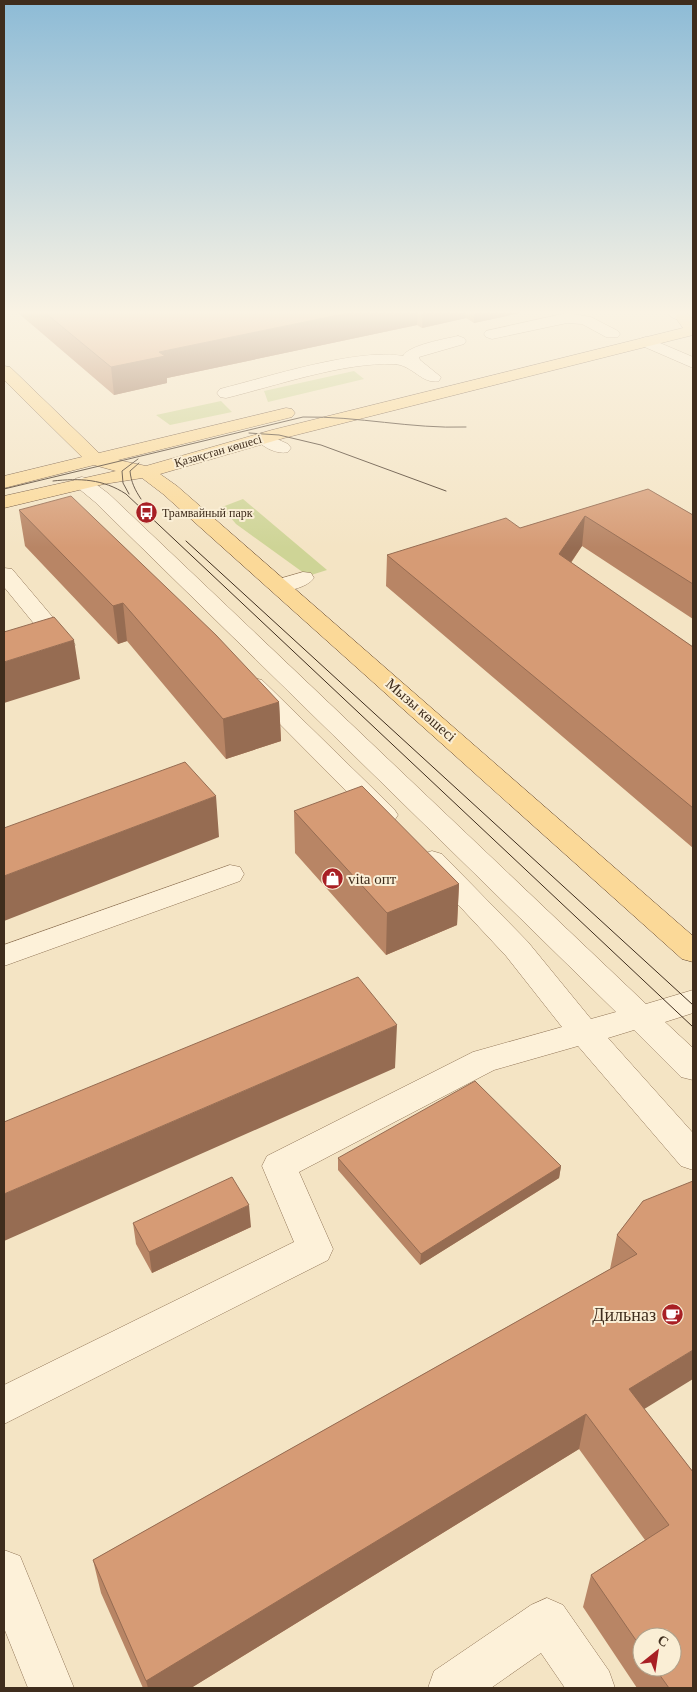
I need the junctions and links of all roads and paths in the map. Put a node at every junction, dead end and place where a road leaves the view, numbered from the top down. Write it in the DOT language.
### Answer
graph roads {
  1 [pos="24,390"];
  2 [pos="239,390"];
  3 [pos="422,390"];
  4 [pos="226,393"];
  5 [pos="298,410"];
  6 [pos="68,433"];
  7 [pos="264,438"];
  8 [pos="162,443"];
  9 [pos="282,448"];
  10 [pos="95,460"];
  11 [pos="146,472"];
  12 [pos="23,477"];
  13 [pos="4,482"];
  14 [pos="82,483"];
  15 [pos="4,502"];
  16 [pos="4,574"];
  17 [pos="4,663"];
  18 [pos="236,668"];
  19 [pos="230,874"];
  20 [pos="693,952"];
  21 [pos="4,956"];
  22 [pos="693,1001"];
  23 [pos="640,1016"];
  24 [pos="584,1032"];
  25 [pos="693,1068"];
  26 [pos="693,1156"];
  27 [pos="4,1405"];
  28 [pos="5,1581"];
  29 [pos="51,1688"];
  30 [pos="451,1688"];
  31 [pos="592,1688"];
  1 -- 6 [label="main road"];
  2 -- 4 [label="street"];
  3 -- 7 [label="main road, Қазақстан көшесі"];
  5 -- 8 [label="main road, Қазақстан көшесі"];
  6 -- 8 [label="main road"];
  6 -- 10 [label="main road"];
  6 -- 12 [label="main road"];
  7 -- 9 [label="street"];
  7 -- 11 [label="main road, Қазақстан көшесі"];
  8 -- 10 [label="main road, Қазақстан көшесі"];
  10 -- 11 [label="main road"];
  10 -- 12 [label="main road, Қазақстан көшесі"];
  11 -- 14 [label="main road, Қазақстан көшесі"];
  11 -- 20 [label="main road, Мызы көшесі"];
  12 -- 13 [label="main road, Қазақстан көшесі"];
  14 -- 15 [label="main road, Қазақстан көшесі"];
  14 -- 23 [label="street"];
  16 -- 17 [label="street"];
  18 -- 24 [label="street"];
  19 -- 21 [label="street"];
  22 -- 23 [label="street"];
  23 -- 24 [label="street"];
  23 -- 25 [label="street"];
  24 -- 26 [label="street"];
  24 -- 27 [label="street"];
  28 -- 29 [label="street"];
  30 -- 31 [label="street"];
}
